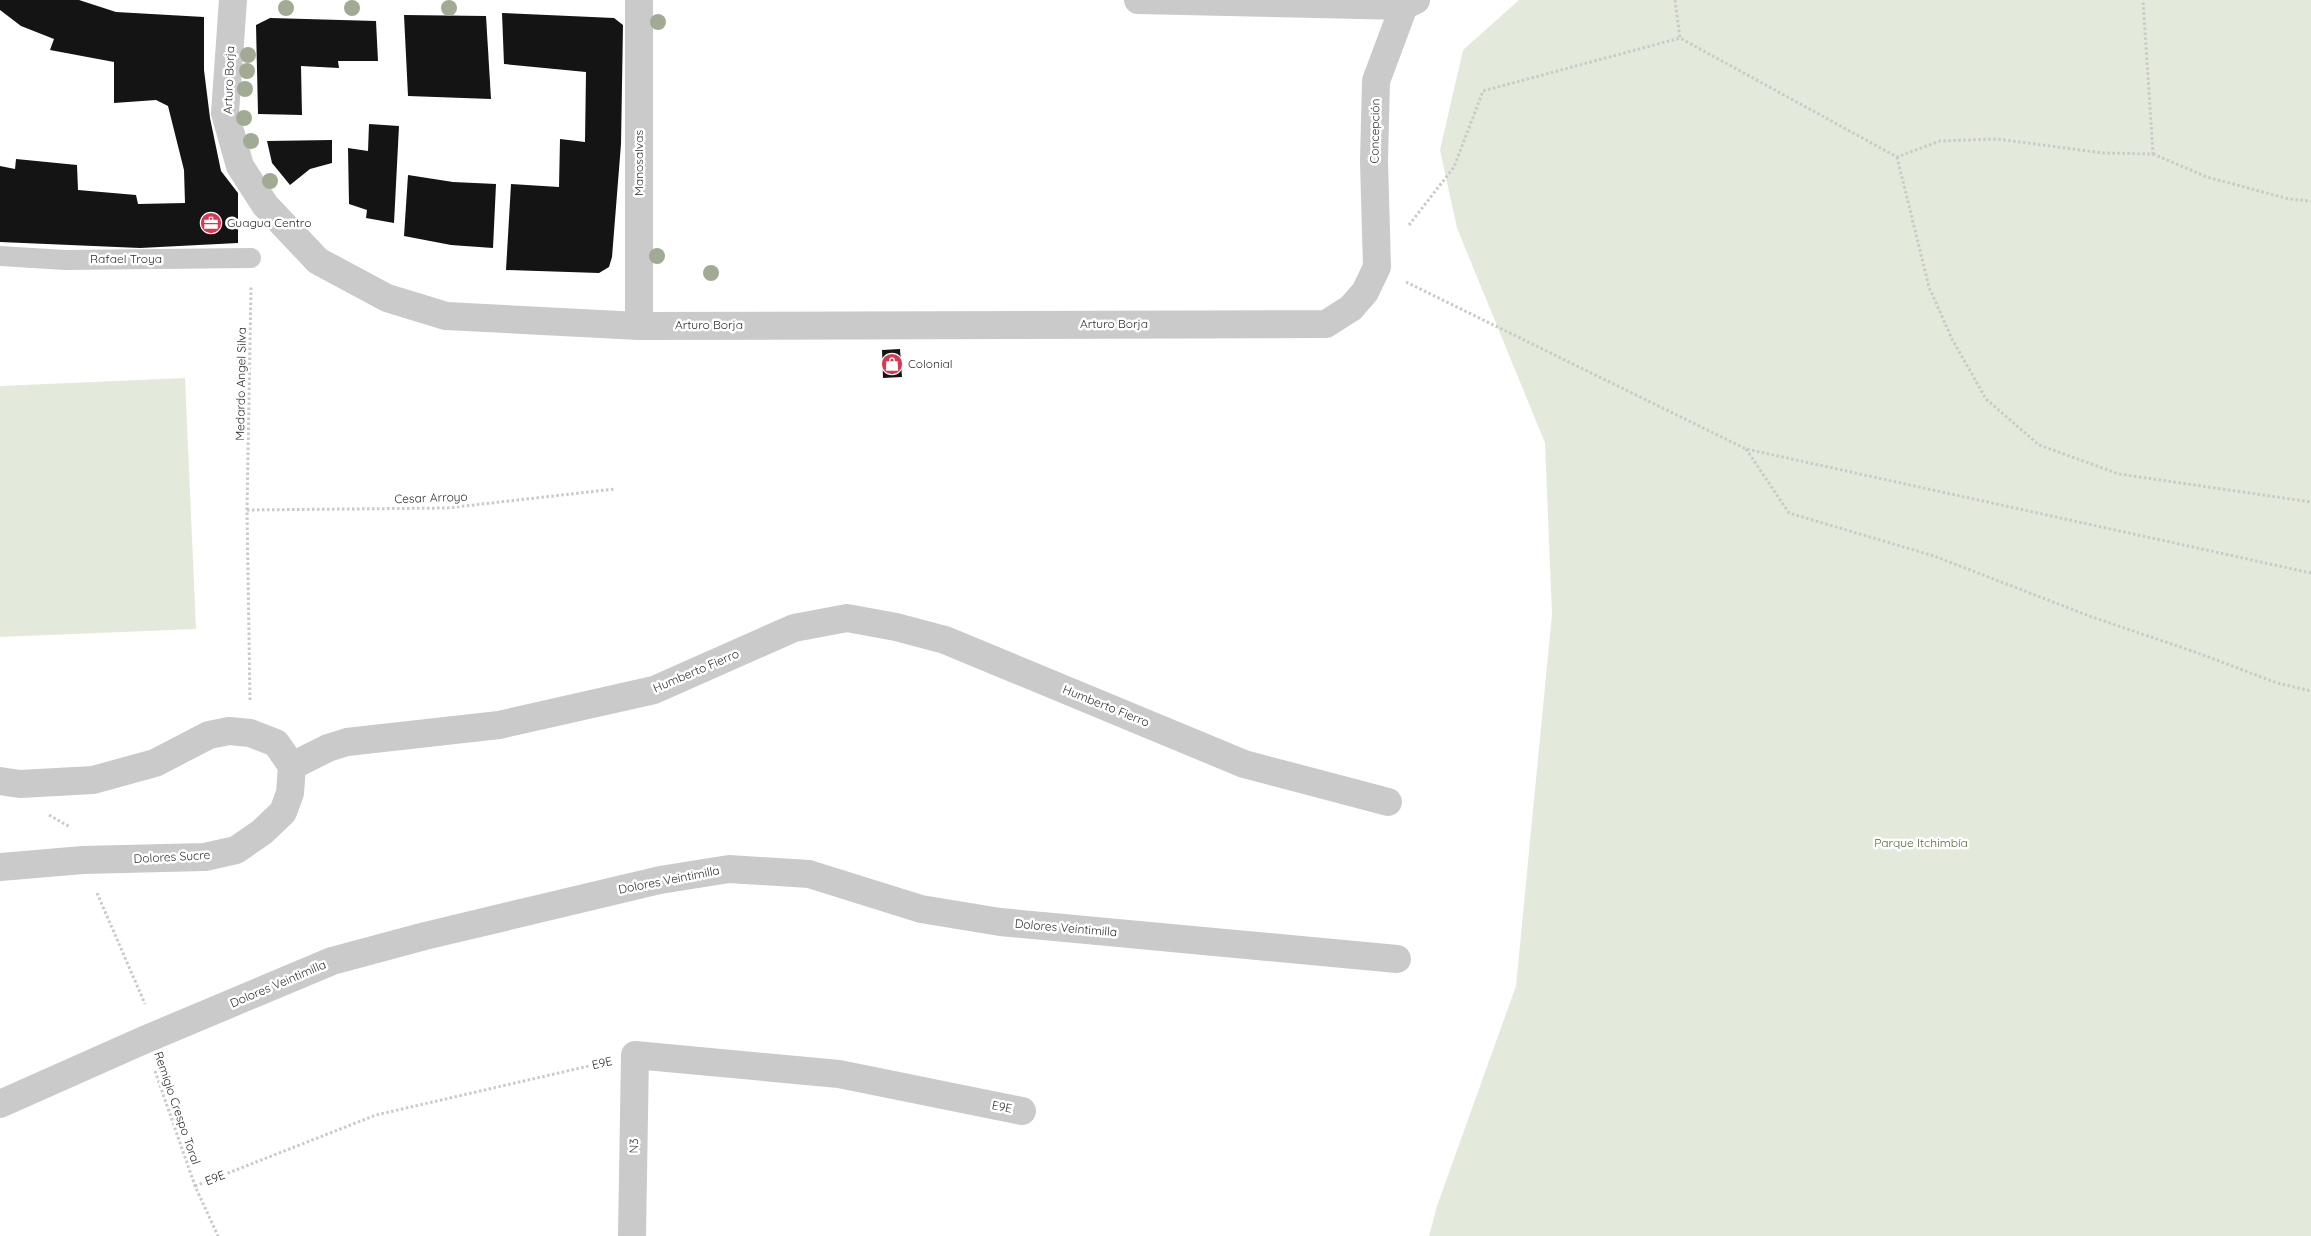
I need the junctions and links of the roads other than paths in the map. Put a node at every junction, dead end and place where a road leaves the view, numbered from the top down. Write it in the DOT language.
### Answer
graph roads {
  1 [pos="233,0"];
  2 [pos="639,0"];
  3 [pos="1138,0"];
  4 [pos="1408,2"];
  5 [pos="0,256"];
  6 [pos="251,258"];
  7 [pos="1377,267"];
  8 [pos="639,326"];
  9 [pos="292,766"];
  10 [pos="0,781"];
  11 [pos="1388,802"];
  12 [pos="0,868"];
  13 [pos="1397,959"];
  14 [pos="635,1055"];
  15 [pos="0,1104"];
  16 [pos="1022,1111"];
  17 [pos="632,1236"];
  1 -- 8 [label="street, Arturo Borja"];
  2 -- 8 [label="street, Manosalvas"];
  3 -- 4 [label="street"];
  4 -- 7 [label="street, Concepción"];
  5 -- 6 [label="lane, Rafael Troya"];
  7 -- 8 [label="street, Arturo Borja"];
  9 -- 10 [label="street"];
  9 -- 11 [label="street, Humberto Fierro"];
  9 -- 12 [label="street, Dolores Sucre"];
  13 -- 15 [label="street, Dolores Veintimilla"];
  14 -- 16 [label="street, E9E"];
  14 -- 17 [label="street, N3"];
}
